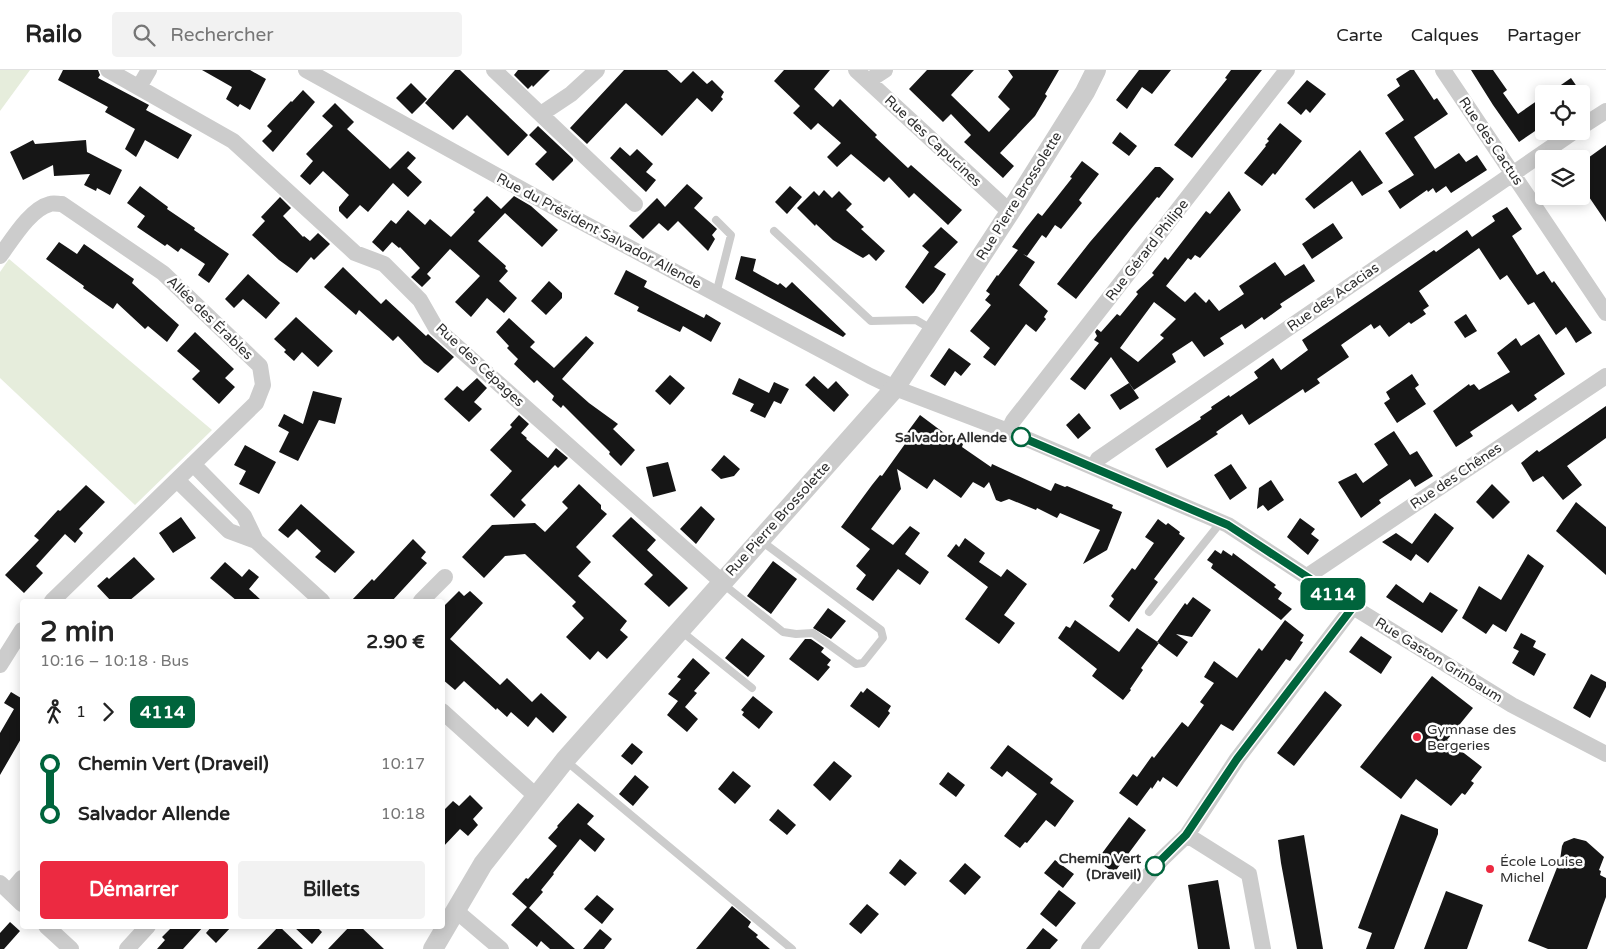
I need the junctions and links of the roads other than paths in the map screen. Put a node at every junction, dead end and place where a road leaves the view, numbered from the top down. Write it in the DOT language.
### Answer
graph roads {
  1 [pos="108,70"];
  2 [pos="149,70"];
  3 [pos="306,70"];
  4 [pos="494,70"];
  5 [pos="597,70"];
  6 [pos="884,70"];
  7 [pos="1096,70"];
  8 [pos="1288,70"];
  9 [pos="1443,70"];
  10 [pos="862,76"];
  11 [pos="139,87"];
  12 [pos="1606,110"];
  13 [pos="541,114"];
  14 [pos="1590,121"];
  15 [pos="1562,140"];
  16 [pos="1513,174"];
  17 [pos="635,204"];
  18 [pos="1010,212"];
  19 [pos="716,220"];
  20 [pos="774,230"];
  21 [pos="0,256"];
  22 [pos="716,294"];
  23 [pos="1606,313"];
  24 [pos="933,330"];
  25 [pos="1606,376"];
  26 [pos="895,388"];
  27 [pos="1008,431"];
  28 [pos="193,464"];
  29 [pos="1094,467"];
  30 [pos="177,480"];
  31 [pos="1221,522"];
  32 [pos="759,540"];
  33 [pos="256,541"];
  34 [pos="445,577"];
  35 [pos="1306,577"];
  36 [pos="722,582"];
  37 [pos="54,599"];
  38 [pos="320,599"];
  39 [pos="423,599"];
  40 [pos="1353,607"];
  41 [pos="1149,612"];
  42 [pos="680,630"];
  43 [pos="20,633"];
  44 [pos="0,665"];
  45 [pos="752,688"];
  46 [pos="445,714"];
  47 [pos="1606,754"];
  48 [pos="565,760"];
  49 [pos="536,796"];
  50 [pos="1186,835"];
  51 [pos="20,879"];
  52 [pos="5,888"];
  53 [pos="20,902"];
  54 [pos="448,921"];
  55 [pos="49,929"];
  56 [pos="145,929"];
  57 [pos="444,929"];
  58 [pos="71,949"];
  59 [pos="127,949"];
  60 [pos="433,949"];
  61 [pos="501,949"];
  62 [pos="792,949"];
  63 [pos="1089,949"];
  64 [pos="1263,949"];
  1 -- 11 [label="street, Rue des Cépages"];
  2 -- 11 [label="street"];
  3 -- 22 [label="street, Rue du Président Salvador Allende"];
  4 -- 13 [label="street"];
  5 -- 13 [label="street"];
  6 -- 10 [label="street"];
  7 -- 18 [label="street, Rue Pierre Brossolette"];
  8 -- 27 [label="street, Rue Gérard Philipe"];
  9 -- 16 [label="street, Rue des Cactus"];
  10 -- 18 [label="street, Rue des Capucines"];
  11 -- 36 [label="street, Rue des Cépages"];
  12 -- 14 [label="street"];
  13 -- 17 [label="street"];
  15 -- 16 [label="street, Rue des Acacias"];
  16 -- 23 [label="street, Rue des Cactus"];
  16 -- 29 [label="street, Rue des Acacias"];
  18 -- 24 [label="street, Rue Pierre Brossolette"];
  19 -- 22 [label="lane"];
  20 -- 24 [label="lane"];
  21 -- 28 [label="street, Allée des Érables"];
  22 -- 26 [label="street, Rue du Président Salvador Allende"];
  24 -- 26 [label="street, Rue Pierre Brossolette"];
  25 -- 35 [label="street, Rue des Chênes"];
  26 -- 27 [label="street, Rue Gaston Grinbaum"];
  26 -- 32 [label="street, Rue Pierre Brossolette"];
  27 -- 29 [label="street, Rue Gaston Grinbaum"];
  28 -- 30 [label="street, Allée des Érables"];
  28 -- 33 [label="street"];
  29 -- 31 [label="street, Rue Gaston Grinbaum"];
  30 -- 33 [label="street"];
  30 -- 37 [label="street, Allée des Érables"];
  31 -- 35 [label="street, Rue Gaston Grinbaum"];
  31 -- 41 [label="lane"];
  32 -- 36 [label="street, Rue Pierre Brossolette"];
  32 -- 36 [label="lane"];
  33 -- 38 [label="street"];
  34 -- 39 [label="street"];
  35 -- 40 [label="street, Rue Gaston Grinbaum"];
  36 -- 42 [label="street, Rue Pierre Brossolette"];
  40 -- 47 [label="street, Rue Gaston Grinbaum"];
  40 -- 50 [label="street"];
  42 -- 45 [label="lane"];
  42 -- 48 [label="street, Rue Pierre Brossolette"];
  43 -- 44 [label="street"];
  46 -- 49 [label="street"];
  48 -- 49 [label="street, Rue Pierre Brossolette"];
  48 -- 62 [label="lane"];
  49 -- 54 [label="street, Rue Pierre Brossolette"];
  50 -- 63 [label="street"];
  50 -- 64 [label="street"];
  51 -- 52 [label="street"];
  52 -- 53 [label="street"];
  54 -- 61 [label="street"];
  55 -- 58 [label="street"];
  56 -- 59 [label="street"];
  57 -- 60 [label="street, Rue Pierre Brossolette"];
}
